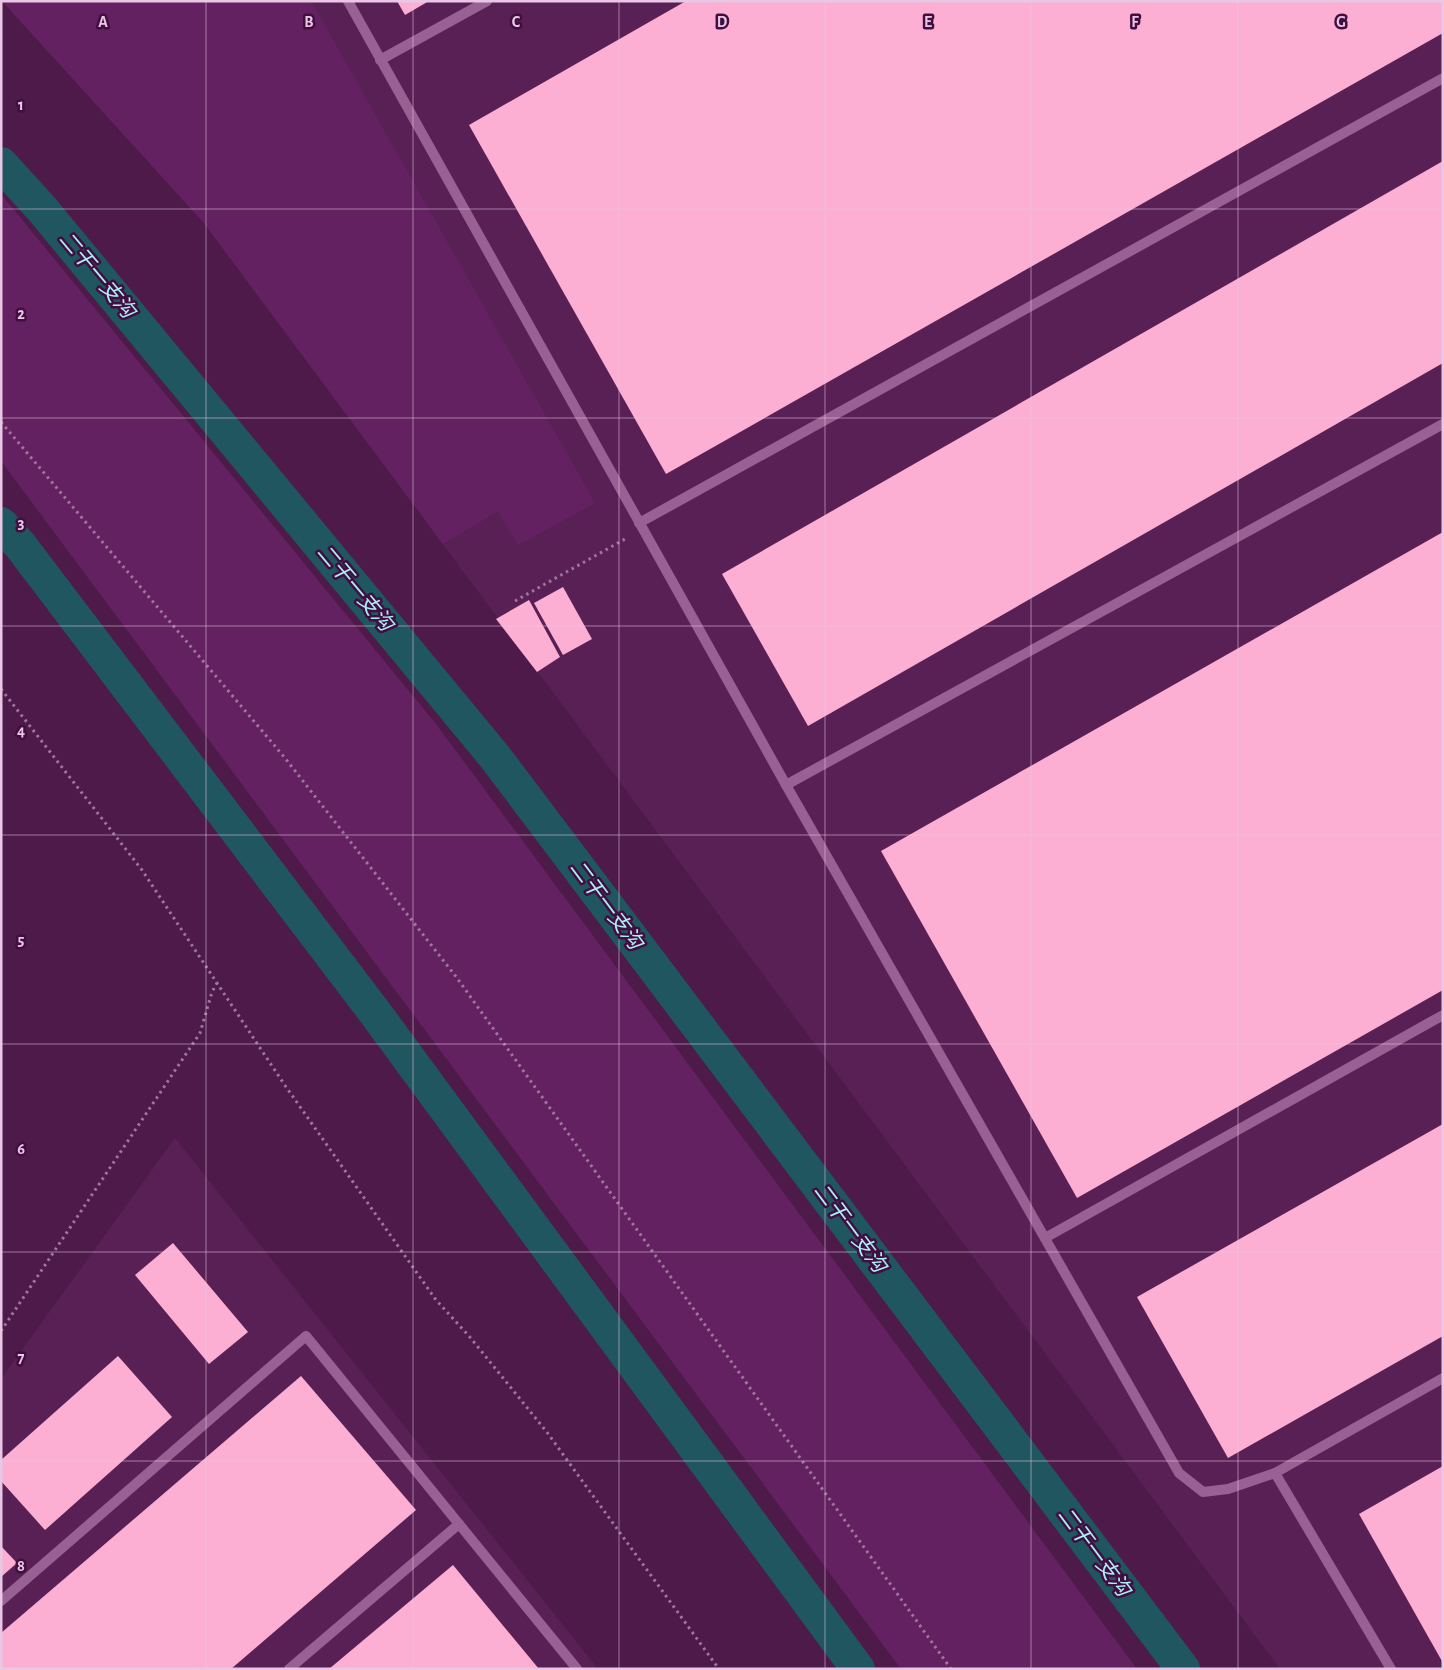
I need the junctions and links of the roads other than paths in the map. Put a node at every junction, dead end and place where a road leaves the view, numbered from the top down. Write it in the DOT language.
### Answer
graph roads {
  1 [pos="348,1"];
  2 [pos="486,1"];
  3 [pos="380,60"];
  4 [pos="1443,78"];
  5 [pos="1443,424"];
  6 [pos="641,526"];
  7 [pos="786,785"];
  8 [pos="1443,1014"];
  9 [pos="1045,1238"];
  10 [pos="1443,1378"];
  11 [pos="1275,1473"];
  12 [pos="459,1524"];
  13 [pos="1,1601"];
  14 [pos="289,1669"];
  15 [pos="577,1669"];
  16 [pos="1391,1669"];
  1 -- 3 [label="lane"];
  2 -- 3 [label="lane"];
  3 -- 6 [label="lane"];
  4 -- 6 [label="lane"];
  5 -- 7 [label="lane"];
  6 -- 7 [label="lane"];
  7 -- 9 [label="lane"];
  8 -- 9 [label="lane"];
  9 -- 11 [label="lane"];
  10 -- 11 [label="lane"];
  11 -- 16 [label="lane"];
  12 -- 13 [label="lane"];
  12 -- 14 [label="lane"];
  12 -- 15 [label="lane"];
}
